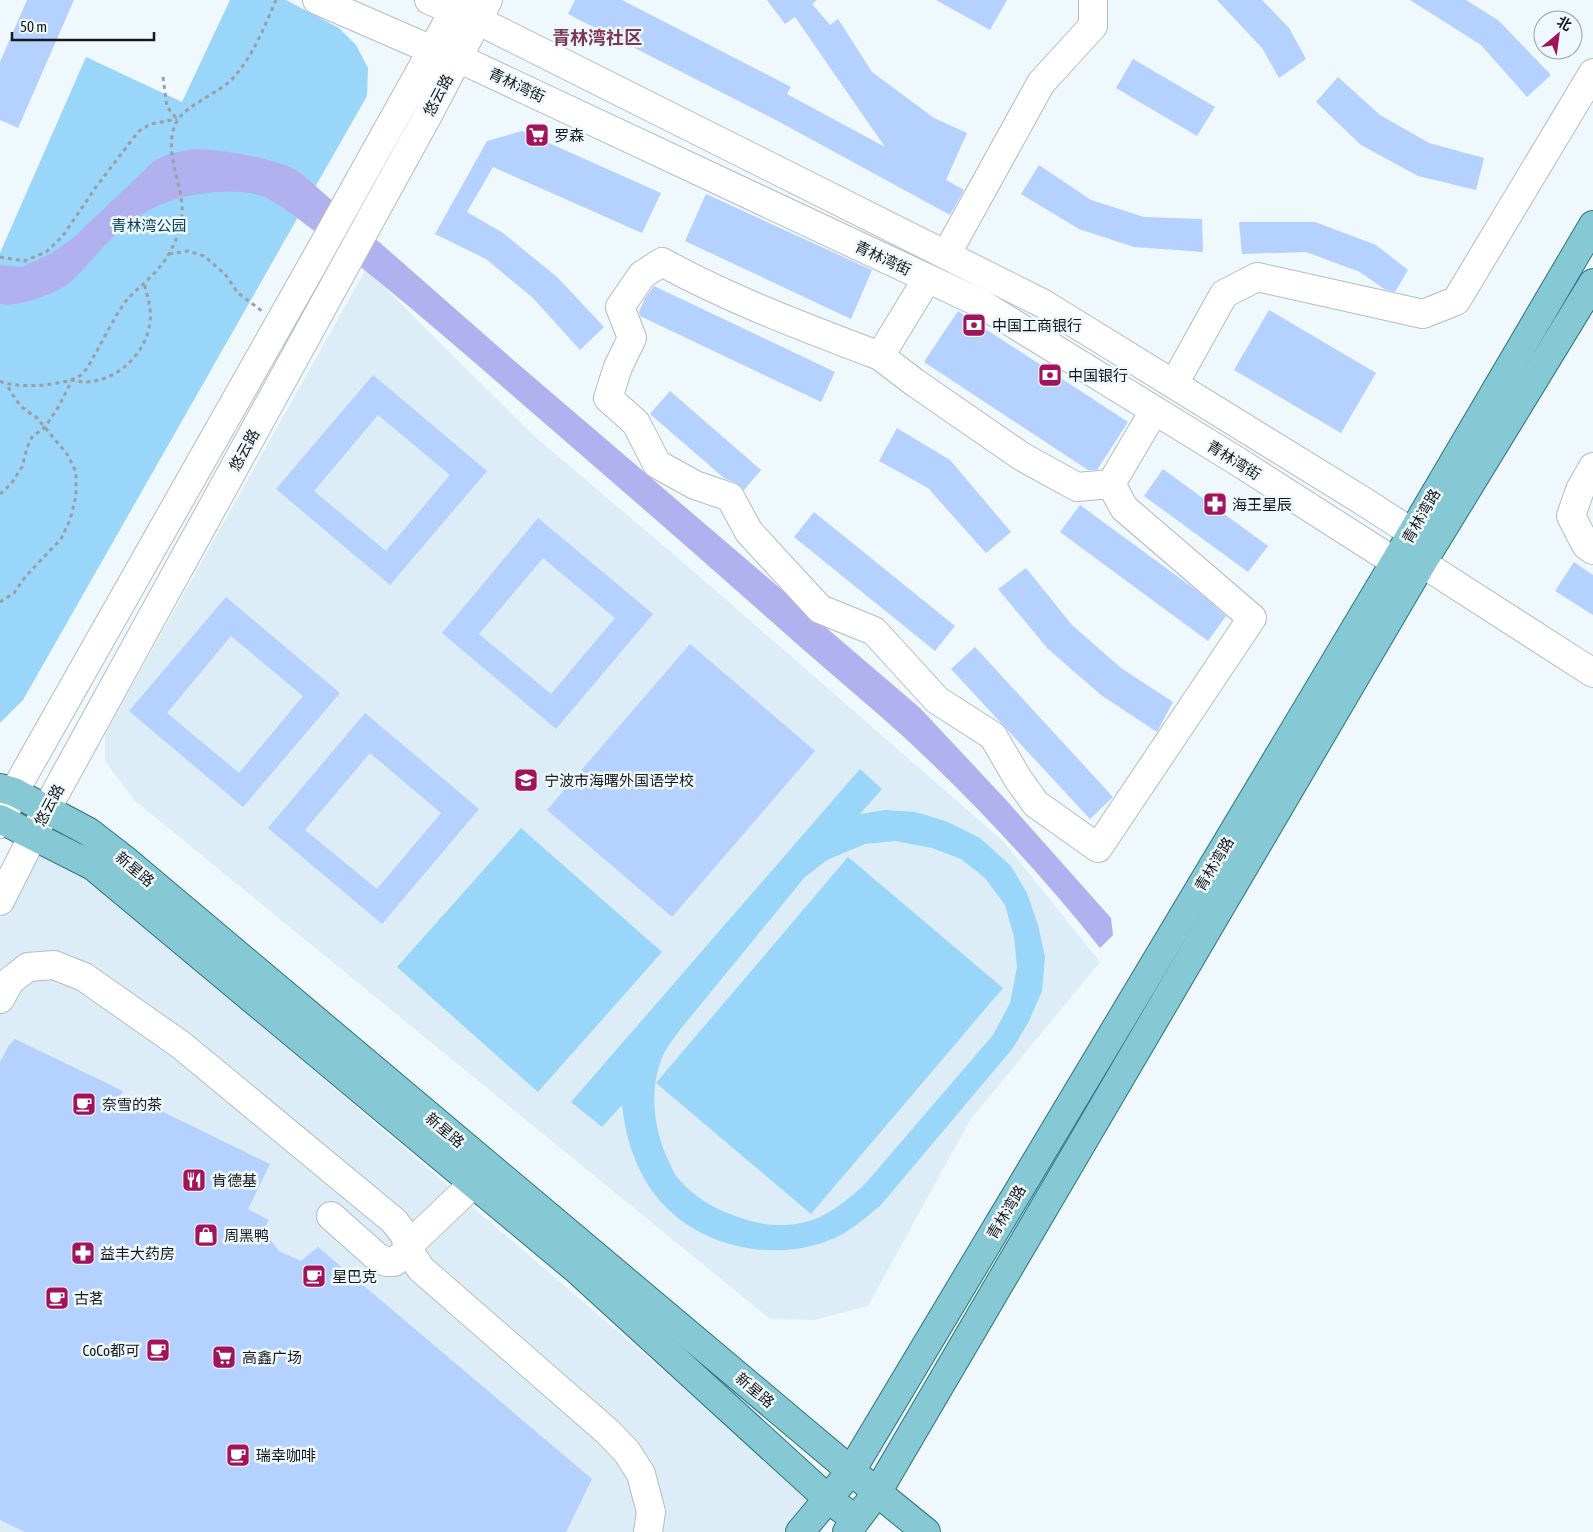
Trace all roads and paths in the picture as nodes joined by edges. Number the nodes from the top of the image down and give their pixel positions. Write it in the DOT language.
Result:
graph roads {
  1 [pos="276,0"];
  2 [pos="317,0"];
  3 [pos="429,0"];
  4 [pos="1094,0"];
  5 [pos="470,7"];
  6 [pos="445,54"];
  7 [pos="1593,73"];
  8 [pos="163,77"];
  9 [pos="177,119"];
  10 [pos="1593,225"];
  11 [pos="168,254"];
  12 [pos="946,255"];
  13 [pos="0,257"];
  14 [pos="927,279"];
  15 [pos="1593,283"];
  16 [pos="144,284"];
  17 [pos="280,322"];
  18 [pos="880,356"];
  19 [pos="72,380"];
  20 [pos="0,381"];
  21 [pos="7,384"];
  22 [pos="1174,384"];
  23 [pos="1154,411"];
  24 [pos="45,427"];
  25 [pos="1593,468"];
  26 [pos="1111,484"];
  27 [pos="0,494"];
  28 [pos="1411,532"];
  29 [pos="1593,550"];
  30 [pos="1395,562"];
  31 [pos="1422,563"];
  32 [pos="0,602"];
  33 [pos="1593,673"];
  34 [pos="7,790"];
  35 [pos="46,810"];
  36 [pos="1,820"];
  37 [pos="34,835"];
  38 [pos="0,901"];
  39 [pos="0,999"];
  40 [pos="474,1183"];
  41 [pos="331,1216"];
  42 [pos="409,1248"];
  43 [pos="851,1471"];
  44 [pos="878,1491"];
  45 [pos="828,1499"];
  46 [pos="859,1528"];
  47 [pos="648,1532"];
  48 [pos="800,1532"];
  49 [pos="926,1532"];
  1 -- 9 [label="path"];
  2 -- 6 [label="street, 青林湾街"];
  3 -- 5 [label="street, 青林湾街"];
  4 -- 12 [label="street"];
  5 -- 6 [label="street, 悠云路"];
  5 -- 12 [label="street, 青林湾街"];
  6 -- 14 [label="street, 青林湾街"];
  6 -- 17 [label="street, 悠云路"];
  6 -- 35 [label="street, 悠云路"];
  7 -- 22 [label="street"];
  8 -- 9 [label="path"];
  9 -- 11 [label="path"];
  9 -- 13 [label="path"];
  10 -- 28 [label="main road, 青林湾路"];
  11 -- 16 [label="path"];
  11 -- 17 [label="path"];
  12 -- 22 [label="street, 青林湾街"];
  14 -- 18 [label="street"];
  14 -- 23 [label="street, 青林湾街"];
  15 -- 31 [label="main road, 青林湾路"];
  16 -- 19 [label="path"];
  16 -- 19 [label="path"];
  17 -- 34 [label="street, 悠云路"];
  18 -- 26 [label="street"];
  18 -- 26 [label="street"];
  19 -- 21 [label="path"];
  19 -- 24 [label="path"];
  20 -- 21 [label="path"];
  21 -- 24 [label="path"];
  22 -- 28 [label="street, 青林湾街"];
  23 -- 26 [label="street"];
  23 -- 30 [label="street, 青林湾街"];
  24 -- 27 [label="path"];
  24 -- 32 [label="path"];
  25 -- 29 [label="street"];
  28 -- 30 [label="main road, 青林湾路"];
  28 -- 31 [label="street"];
  30 -- 31 [label="street"];
  30 -- 43 [label="main road, 青林湾路"];
  31 -- 33 [label="street"];
  31 -- 44 [label="main road, 青林湾路"];
  34 -- 35 [label="main road, 新星路"];
  34 -- 36 [label="street, 悠云路"];
  35 -- 37 [label="street, 悠云路"];
  35 -- 43 [label="main road, 新星路"];
  36 -- 37 [label="main road, 新星路"];
  37 -- 38 [label="street, 悠云路"];
  37 -- 40 [label="main road, 新星路"];
  39 -- 42 [label="street"];
  40 -- 42 [label="street"];
  40 -- 45 [label="main road, 新星路"];
  41 -- 42 [label="street"];
  42 -- 47 [label="street"];
  43 -- 44 [label="main road, 新星路"];
  43 -- 45 [label="main road, 青林湾路"];
  44 -- 46 [label="main road, 青林湾路"];
  44 -- 49 [label="main road, 新星路"];
  45 -- 46 [label="main road, 新星路"];
  45 -- 48 [label="main road, 青林湾路"];
}
